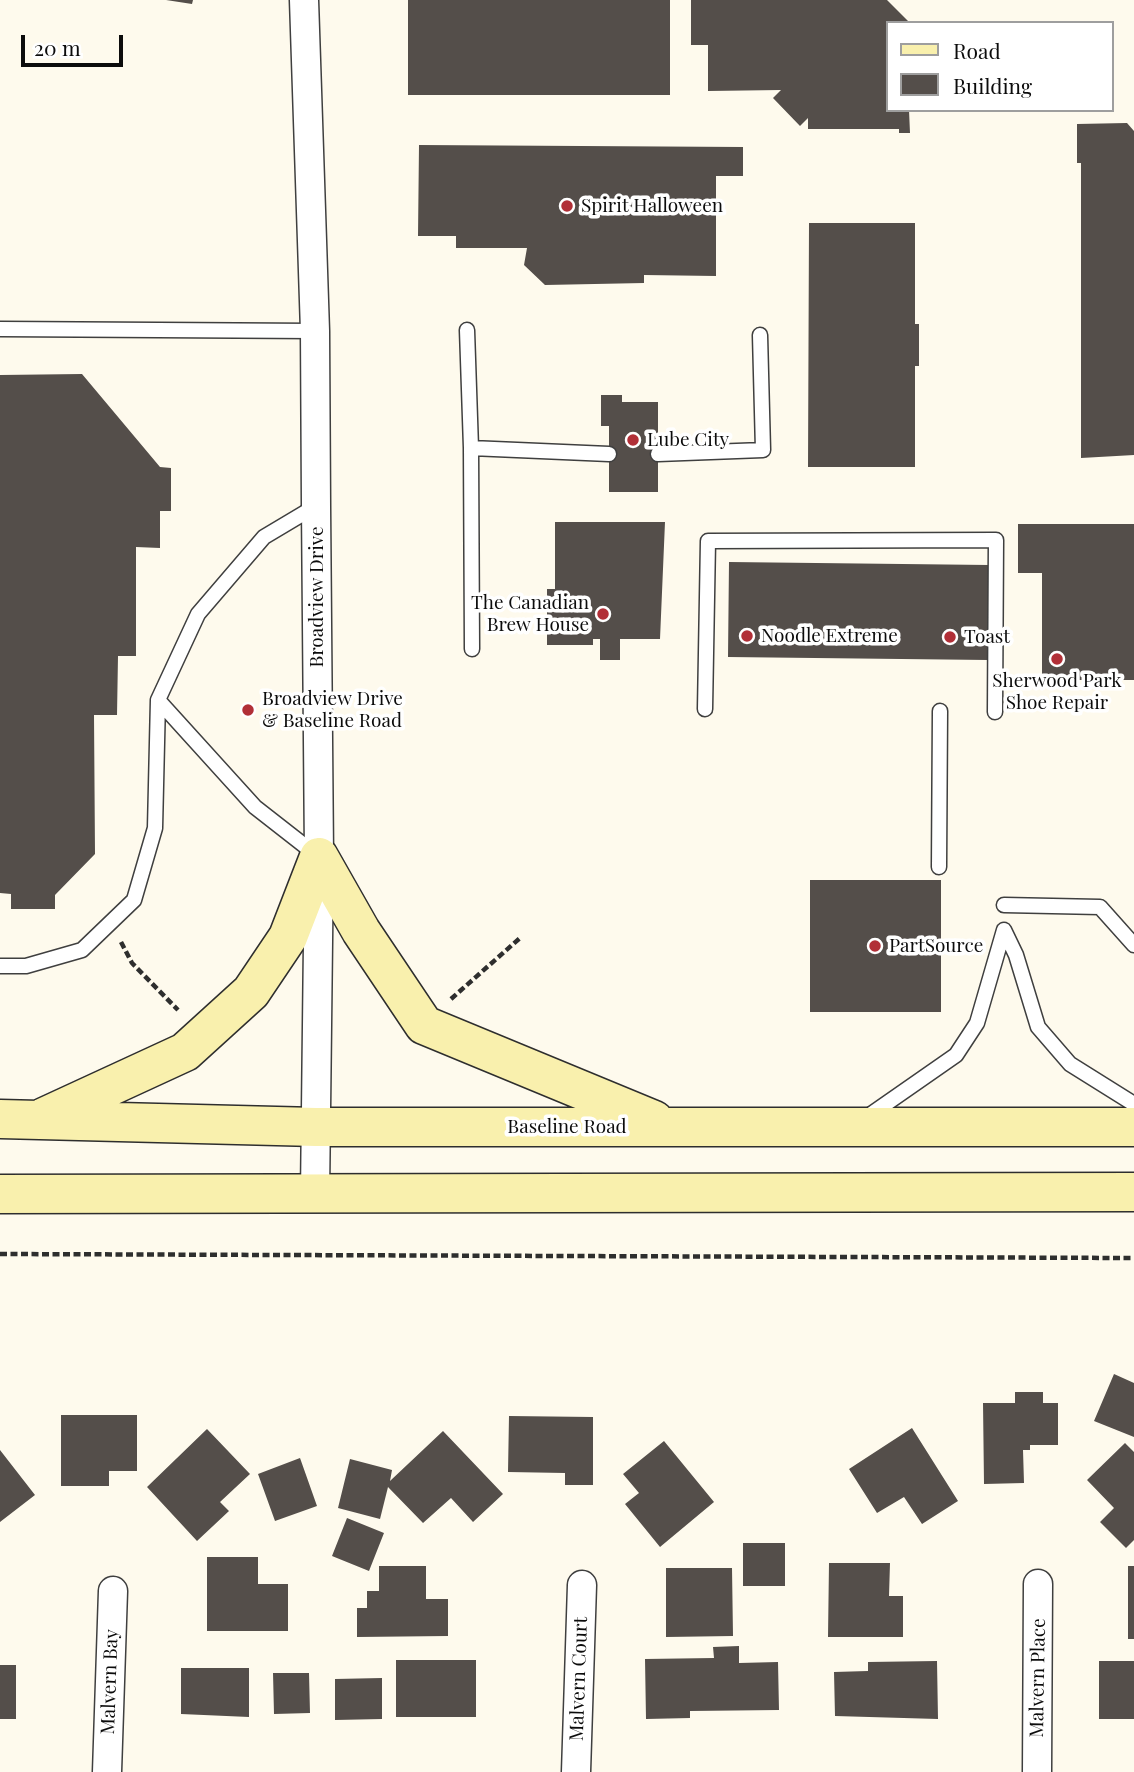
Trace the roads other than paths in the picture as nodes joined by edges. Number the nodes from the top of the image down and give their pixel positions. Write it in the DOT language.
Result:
graph roads {
  1 [pos="304,0"];
  2 [pos="0,329"];
  3 [pos="467,330"];
  4 [pos="315,331"];
  5 [pos="760,335"];
  6 [pos="471,448"];
  7 [pos="609,454"];
  8 [pos="658,454"];
  9 [pos="316,506"];
  10 [pos="472,649"];
  11 [pos="158,700"];
  12 [pos="705,709"];
  13 [pos="940,711"];
  14 [pos="995,712"];
  15 [pos="319,857"];
  16 [pos="939,867"];
  17 [pos="1004,905"];
  18 [pos="1134,945"];
  19 [pos="0,967"];
  20 [pos="1134,1104"];
  21 [pos="18,1120"];
  22 [pos="1134,1126"];
  23 [pos="316,1127"];
  24 [pos="672,1128"];
  25 [pos="852,1128"];
  26 [pos="1134,1192"];
  27 [pos="0,1194"];
  28 [pos="315,1194"];
  29 [pos="1038,1584"];
  30 [pos="582,1585"];
  31 [pos="113,1591"];
  32 [pos="107,1772"];
  33 [pos="576,1772"];
  34 [pos="1037,1772"];
  1 -- 4 [label="street, Broadview Drive"];
  2 -- 4 [label="lane"];
  3 -- 6 [label="lane"];
  4 -- 9 [label="street, Broadview Drive"];
  5 -- 8 [label="lane"];
  6 -- 7 [label="lane"];
  6 -- 10 [label="lane"];
  9 -- 11 [label="lane"];
  9 -- 15 [label="street, Broadview Drive"];
  11 -- 15 [label="lane"];
  11 -- 19 [label="lane"];
  12 -- 14 [label="lane"];
  13 -- 16 [label="lane"];
  15 -- 21 [label="main road"];
  15 -- 23 [label="street, Broadview Drive"];
  15 -- 24 [label="main road"];
  17 -- 18 [label="lane"];
  20 -- 25 [label="lane"];
  21 -- 23 [label="main road, Baseline Road"];
  22 -- 25 [label="main road, Baseline Road"];
  23 -- 24 [label="main road, Baseline Road"];
  23 -- 28 [label="street, Broadview Drive"];
  24 -- 25 [label="main road, Baseline Road"];
  26 -- 28 [label="main road"];
  27 -- 28 [label="main road"];
  29 -- 34 [label="street, Malvern Place"];
  30 -- 33 [label="street, Malvern Court"];
  31 -- 32 [label="street, Malvern Bay"];
}
